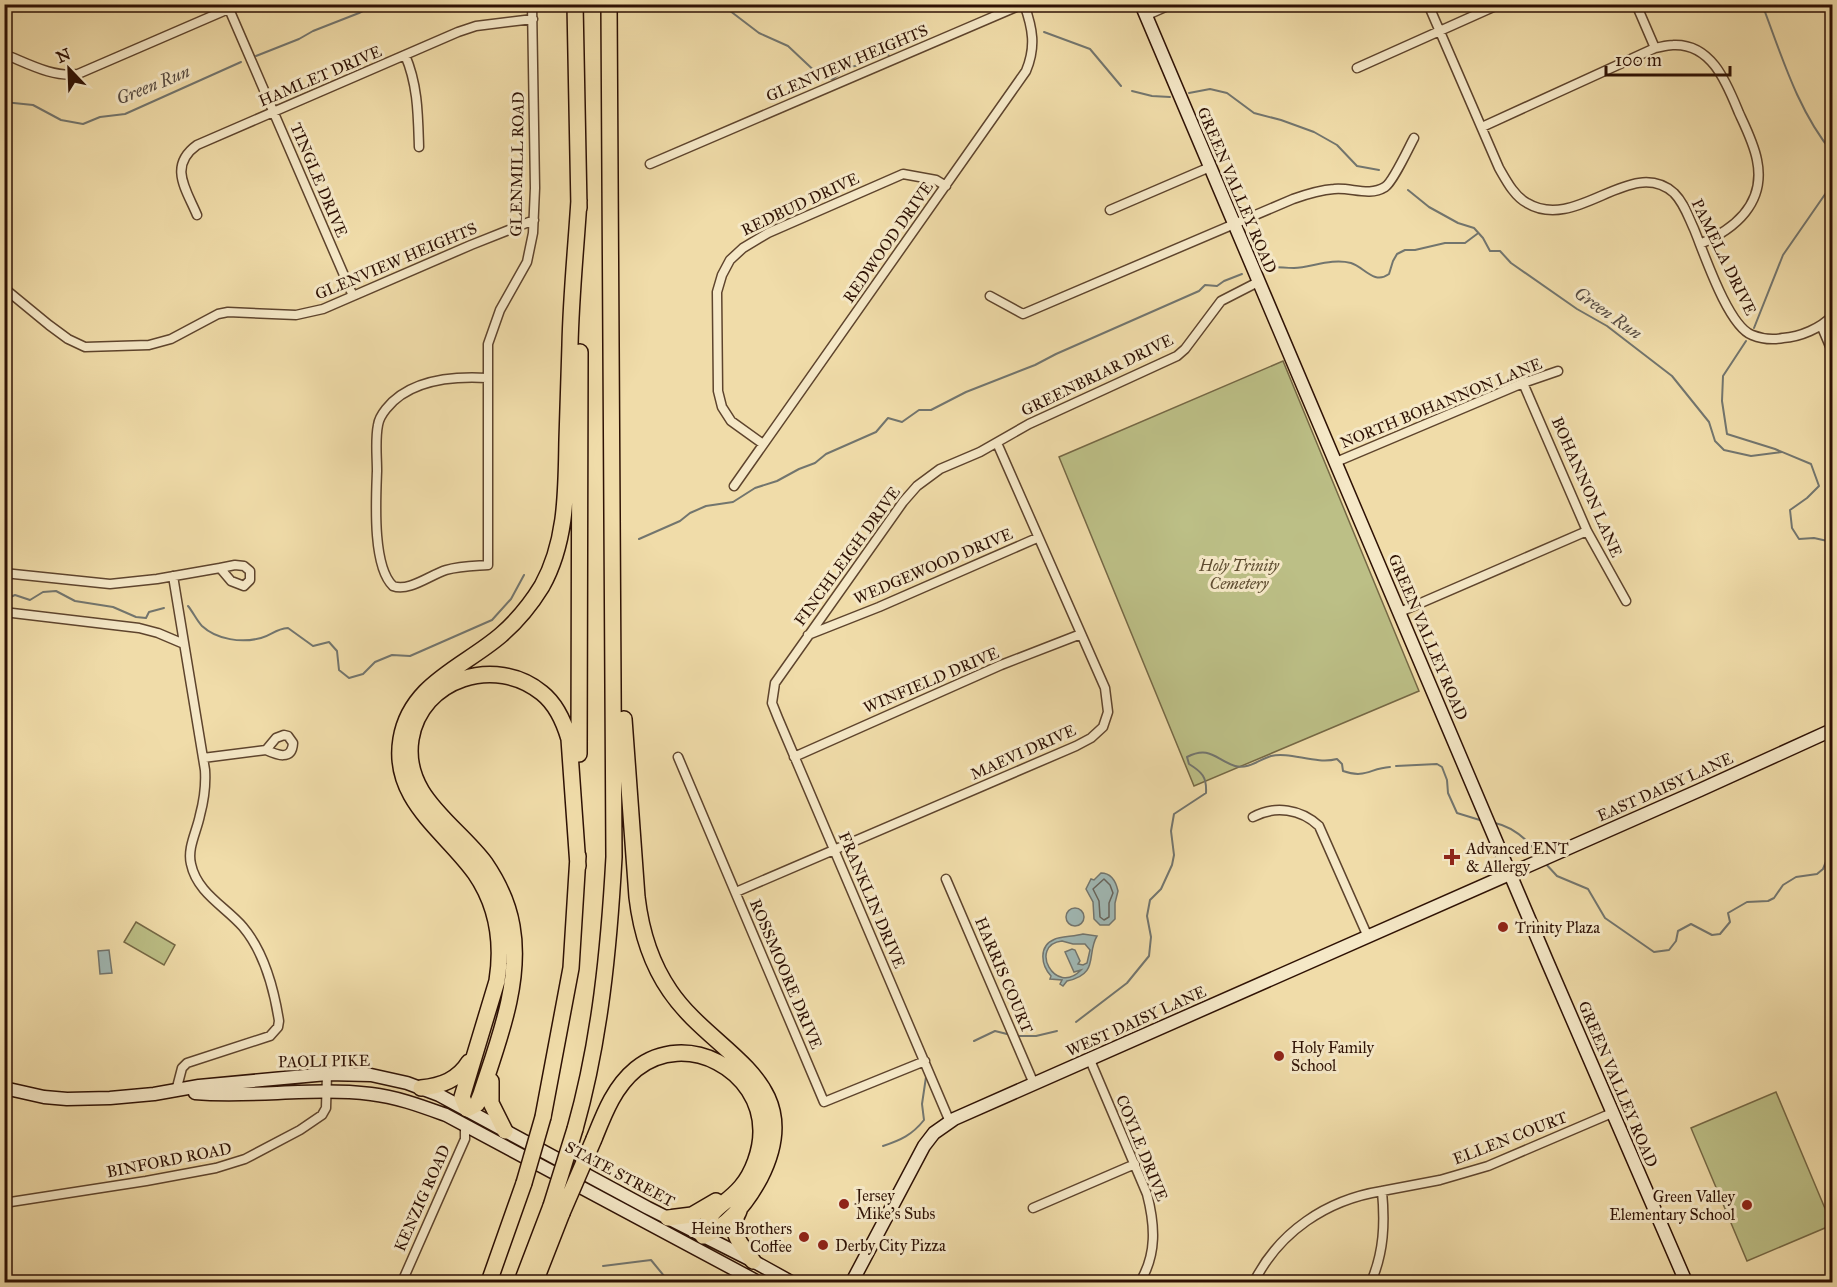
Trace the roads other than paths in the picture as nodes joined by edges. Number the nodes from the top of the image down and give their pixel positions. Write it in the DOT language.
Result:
graph roads {
  1 [pos="240,4"];
  2 [pos="532,4"];
  3 [pos="575,4"];
  4 [pos="609,4"];
  5 [pos="1023,4"];
  6 [pos="1172,4"];
  7 [pos="1428,4"];
  8 [pos="1500,4"];
  9 [pos="1636,4"];
  10 [pos="229,9"];
  11 [pos="1143,10"];
  12 [pos="532,19"];
  13 [pos="1438,32"];
  14 [pos="1655,48"];
  15 [pos="4,54"];
  16 [pos="405,55"];
  17 [pos="1357,68"];
  18 [pos="274,112"];
  19 [pos="1482,127"];
  20 [pos="1414,138"];
  21 [pos="420,147"];
  22 [pos="650,164"];
  23 [pos="1210,167"];
  24 [pos="946,186"];
  25 [pos="579,200"];
  26 [pos="1110,210"];
  27 [pos="197,215"];
  28 [pos="534,220"];
  29 [pos="1233,224"];
  30 [pos="1700,244"];
  31 [pos="1258,282"];
  32 [pos="4,288"];
  33 [pos="353,296"];
  34 [pos="990,296"];
  35 [pos="1833,316"];
  36 [pos="1821,325"];
  37 [pos="1833,351"];
  38 [pos="1558,371"];
  39 [pos="487,378"];
  40 [pos="1523,383"];
  41 [pos="997,443"];
  42 [pos="763,444"];
  43 [pos="1336,462"];
  44 [pos="734,486"];
  45 [pos="1587,531"];
  46 [pos="1037,538"];
  47 [pos="613,563"];
  48 [pos="220,568"];
  49 [pos="4,573"];
  50 [pos="173,576"];
  51 [pos="1626,601"];
  52 [pos="4,612"];
  53 [pos="1400,612"];
  54 [pos="1081,634"];
  55 [pos="808,636"];
  56 [pos="184,644"];
  57 [pos="772,689"];
  58 [pos="1833,730"];
  59 [pos="266,750"];
  60 [pos="794,756"];
  61 [pos="678,757"];
  62 [pos="203,758"];
  63 [pos="1253,817"];
  64 [pos="834,851"];
  65 [pos="578,866"];
  66 [pos="1510,873"];
  67 [pos="946,879"];
  68 [pos="736,892"];
  69 [pos="1368,937"];
  70 [pos="477,1043"];
  71 [pos="925,1060"];
  72 [pos="1090,1060"];
  73 [pos="490,1066"];
  74 [pos="327,1074"];
  75 [pos="1034,1084"];
  76 [pos="4,1088"];
  77 [pos="421,1088"];
  78 [pos="176,1091"];
  79 [pos="327,1091"];
  80 [pos="466,1109"];
  81 [pos="1612,1113"];
  82 [pos="951,1122"];
  83 [pos="465,1125"];
  84 [pos="505,1131"];
  85 [pos="1134,1164"];
  86 [pos="748,1174"];
  87 [pos="1382,1191"];
  88 [pos="749,1195"];
  89 [pos="4,1203"];
  90 [pos="1033,1208"];
  91 [pos="557,1210"];
  92 [pos="668,1218"];
  93 [pos="700,1243"];
  94 [pos="753,1261"];
  95 [pos="402,1282"];
  96 [pos="489,1282"];
  97 [pos="522,1282"];
  98 [pos="534,1282"];
  99 [pos="758,1282"];
  100 [pos="791,1282"];
  101 [pos="852,1282"];
  102 [pos="1140,1282"];
  103 [pos="1254,1282"];
  104 [pos="1371,1282"];
  105 [pos="1686,1282"];
  1 -- 10 [label="street"];
  2 -- 12 [label="street, GLENMILL ROAD"];
  3 -- 25 [label="highway"];
  4 -- 47 [label="highway"];
  5 -- 22 [label="street, GLENVIEW HEIGHTS"];
  5 -- 24 [label="street, REDWOOD DRIVE"];
  6 -- 11 [label="street"];
  7 -- 13 [label="street, PAMELA DRIVE"];
  8 -- 13 [label="street"];
  9 -- 14 [label="street"];
  10 -- 15 [label="street"];
  10 -- 18 [label="street, TINGLE DRIVE"];
  11 -- 23 [label="street, GREEN VALLEY ROAD"];
  12 -- 16 [label="street, HAMLET DRIVE"];
  12 -- 28 [label="street, GLENMILL ROAD"];
  13 -- 17 [label="street"];
  13 -- 19 [label="street, PAMELA DRIVE"];
  14 -- 19 [label="street"];
  14 -- 30 [label="street"];
  16 -- 18 [label="street, HAMLET DRIVE"];
  16 -- 21 [label="street"];
  18 -- 27 [label="street, HAMLET DRIVE"];
  18 -- 33 [label="street, TINGLE DRIVE"];
  19 -- 30 [label="street, PAMELA DRIVE"];
  20 -- 29 [label="street"];
  23 -- 26 [label="street"];
  23 -- 29 [label="street, GREEN VALLEY ROAD"];
  24 -- 42 [label="street, REDWOOD DRIVE"];
  24 -- 42 [label="street, REDBUD DRIVE"];
  25 -- 65 [label="highway"];
  25 -- 70 [label="highway"];
  28 -- 33 [label="street, GLENVIEW HEIGHTS"];
  28 -- 39 [label="street, GLENMILL ROAD"];
  29 -- 31 [label="street, GREEN VALLEY ROAD"];
  29 -- 34 [label="street"];
  30 -- 36 [label="street, PAMELA DRIVE"];
  31 -- 41 [label="street, GREENBRIAR DRIVE"];
  31 -- 43 [label="street, GREEN VALLEY ROAD"];
  32 -- 33 [label="street, GLENVIEW HEIGHTS"];
  35 -- 36 [label="street, PAMELA DRIVE"];
  36 -- 37 [label="street"];
  38 -- 40 [label="street, NORTH BOHANNON LANE"];
  39 -- 39 [label="street, GLENMILL ROAD"];
  40 -- 43 [label="street, NORTH BOHANNON LANE"];
  40 -- 45 [label="street, BOHANNON LANE"];
  41 -- 46 [label="street, MAEVI DRIVE"];
  41 -- 55 [label="street, FINCHLEIGH DRIVE"];
  42 -- 44 [label="street, REDWOOD DRIVE"];
  43 -- 53 [label="street, GREEN VALLEY ROAD"];
  45 -- 51 [label="street, BOHANNON LANE"];
  45 -- 53 [label="street"];
  46 -- 54 [label="street, MAEVI DRIVE"];
  46 -- 55 [label="street, WEDGEWOOD DRIVE"];
  47 -- 88 [label="highway"];
  47 -- 91 [label="highway, bridge"];
  48 -- 50 [label="street"];
  49 -- 50 [label="street"];
  50 -- 56 [label="street"];
  52 -- 56 [label="street"];
  53 -- 66 [label="street, GREEN VALLEY ROAD"];
  54 -- 60 [label="street, WINFIELD DRIVE"];
  54 -- 64 [label="street, MAEVI DRIVE"];
  55 -- 57 [label="street, FINCHLEIGH DRIVE"];
  56 -- 62 [label="street"];
  57 -- 60 [label="street, FRANKLIN DRIVE"];
  58 -- 66 [label="street, EAST DAISY LANE"];
  59 -- 62 [label="street"];
  60 -- 64 [label="street, FRANKLIN DRIVE"];
  61 -- 68 [label="street, ROSSMOORE DRIVE"];
  62 -- 78 [label="street"];
  63 -- 69 [label="street"];
  64 -- 68 [label="street, MAEVI DRIVE"];
  64 -- 71 [label="street, FRANKLIN DRIVE"];
  65 -- 73 [label="highway"];
  65 -- 96 [label="highway, bridge"];
  66 -- 69 [label="street, WEST DAISY LANE"];
  66 -- 81 [label="street, GREEN VALLEY ROAD"];
  67 -- 75 [label="street, HARRIS COURT"];
  68 -- 71 [label="street, ROSSMOORE DRIVE"];
  69 -- 72 [label="street, WEST DAISY LANE"];
  70 -- 77 [label="highway"];
  70 -- 80 [label="highway"];
  71 -- 82 [label="street, FRANKLIN DRIVE"];
  72 -- 75 [label="street, WEST DAISY LANE"];
  72 -- 85 [label="street, COYLE DRIVE"];
  73 -- 80 [label="highway"];
  73 -- 84 [label="highway"];
  74 -- 77 [label="street, PAOLI PIKE"];
  74 -- 78 [label="street, PAOLI PIKE"];
  74 -- 79 [label="street, BINFORD ROAD"];
  75 -- 82 [label="street, WEST DAISY LANE"];
  76 -- 78 [label="street, PAOLI PIKE"];
  77 -- 80 [label="street, PAOLI PIKE"];
  78 -- 79 [label="street, PAOLI PIKE"];
  79 -- 83 [label="street, PAOLI PIKE"];
  79 -- 89 [label="street, BINFORD ROAD"];
  80 -- 83 [label="street"];
  80 -- 84 [label="street, STATE STREET"];
  81 -- 87 [label="street, ELLEN COURT"];
  81 -- 105 [label="street, GREEN VALLEY ROAD"];
  82 -- 101 [label="street, WEST DAISY LANE"];
  83 -- 93 [label="street, STATE STREET"];
  83 -- 95 [label="street, KENZIG ROAD"];
  84 -- 92 [label="street, STATE STREET"];
  85 -- 90 [label="street"];
  85 -- 102 [label="street, COYLE DRIVE"];
  86 -- 91 [label="highway, bridge"];
  86 -- 92 [label="highway"];
  86 -- 93 [label="highway"];
  87 -- 103 [label="street, ELLEN COURT"];
  87 -- 104 [label="street"];
  88 -- 93 [label="highway"];
  88 -- 94 [label="highway"];
  91 -- 97 [label="highway"];
  91 -- 98 [label="highway"];
  92 -- 93 [label="street, STATE STREET"];
  93 -- 94 [label="street, STATE STREET"];
  93 -- 99 [label="street, STATE STREET"];
  94 -- 100 [label="street, STATE STREET"];
}
